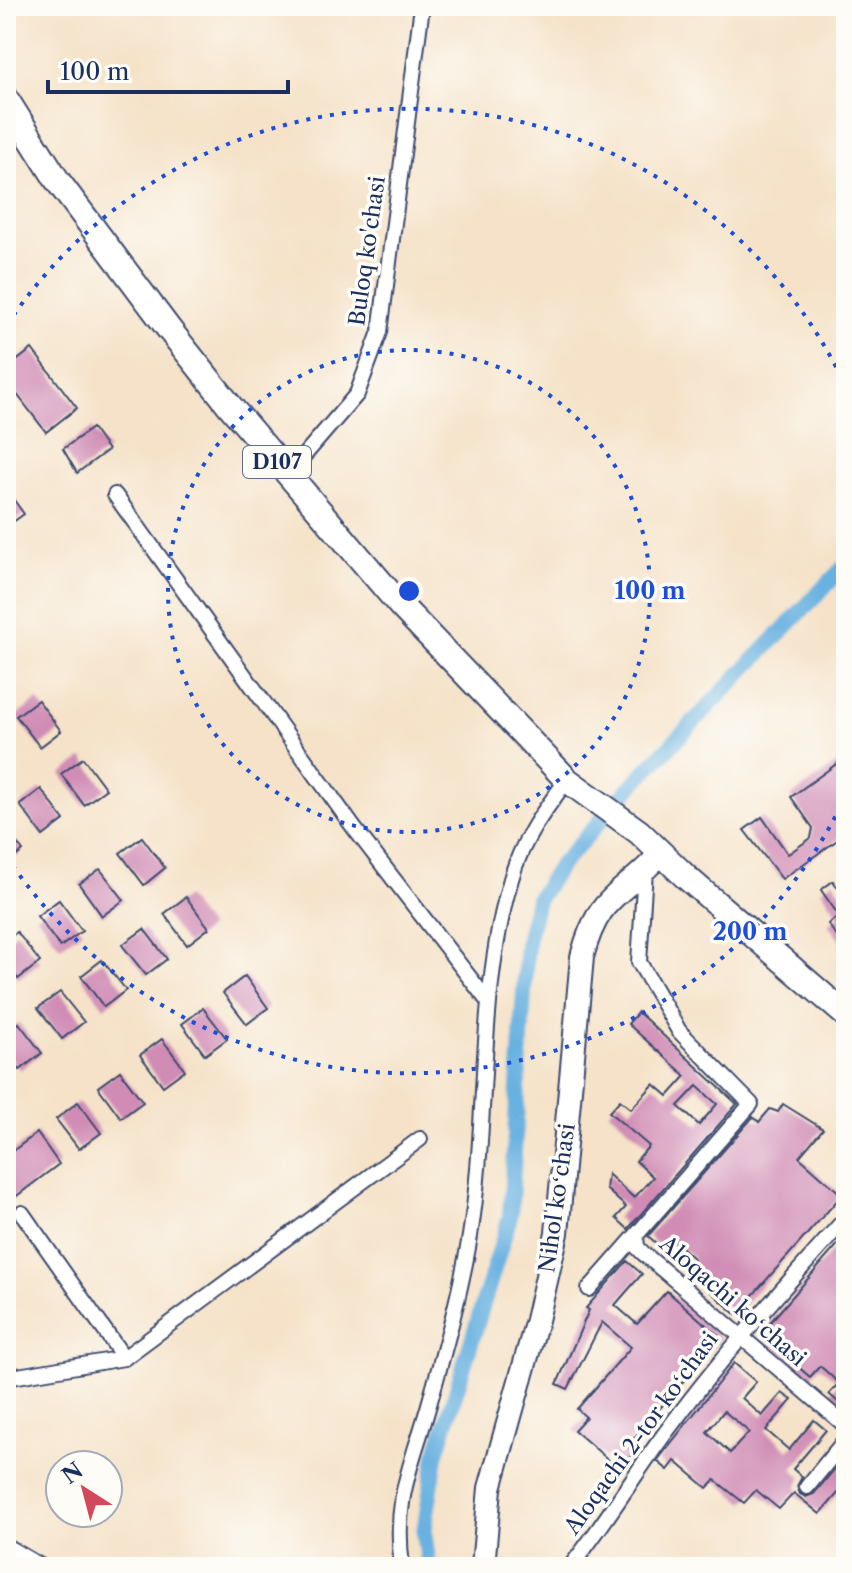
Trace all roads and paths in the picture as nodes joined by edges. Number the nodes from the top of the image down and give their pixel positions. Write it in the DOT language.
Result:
graph roads {
  1 [pos="422,6"];
  2 [pos="6,99"];
  3 [pos="288,474"];
  4 [pos="115,495"];
  5 [pos="576,787"];
  6 [pos="653,862"];
  7 [pos="487,1000"];
  8 [pos="846,1015"];
  9 [pos="420,1139"];
  10 [pos="22,1213"];
  11 [pos="846,1218"];
  12 [pos="636,1236"];
  13 [pos="589,1289"];
  14 [pos="738,1337"];
  15 [pos="124,1358"];
  16 [pos="6,1378"];
  17 [pos="846,1426"];
  18 [pos="846,1439"];
  19 [pos="807,1487"];
  20 [pos="6,1546"];
  21 [pos="483,1563"];
  22 [pos="42,1567"];
  23 [pos="402,1567"];
  24 [pos="504,1567"];
  25 [pos="570,1567"];
  1 -- 3 [label="street, Buloq ko'chasi"];
  2 -- 3 [label="main road, D107"];
  3 -- 5 [label="main road, D107"];
  4 -- 7 [label="street"];
  5 -- 6 [label="main road, D107"];
  5 -- 7 [label="street"];
  6 -- 8 [label="main road, D107"];
  6 -- 12 [label="street"];
  6 -- 21 [label="main road, Nihol koʻchasi"];
  7 -- 23 [label="street"];
  9 -- 15 [label="street"];
  10 -- 15 [label="street"];
  11 -- 14 [label="street, Aloqachi 2-tor koʻchasi"];
  12 -- 13 [label="street"];
  12 -- 14 [label="street, Aloqachi koʻchasi"];
  14 -- 17 [label="street, Aloqachi koʻchasi"];
  14 -- 25 [label="street, Aloqachi 2-tor koʻchasi"];
  15 -- 16 [label="street"];
  18 -- 19 [label="street"];
  20 -- 22 [label="street"];
  21 -- 24 [label="street"];
}
